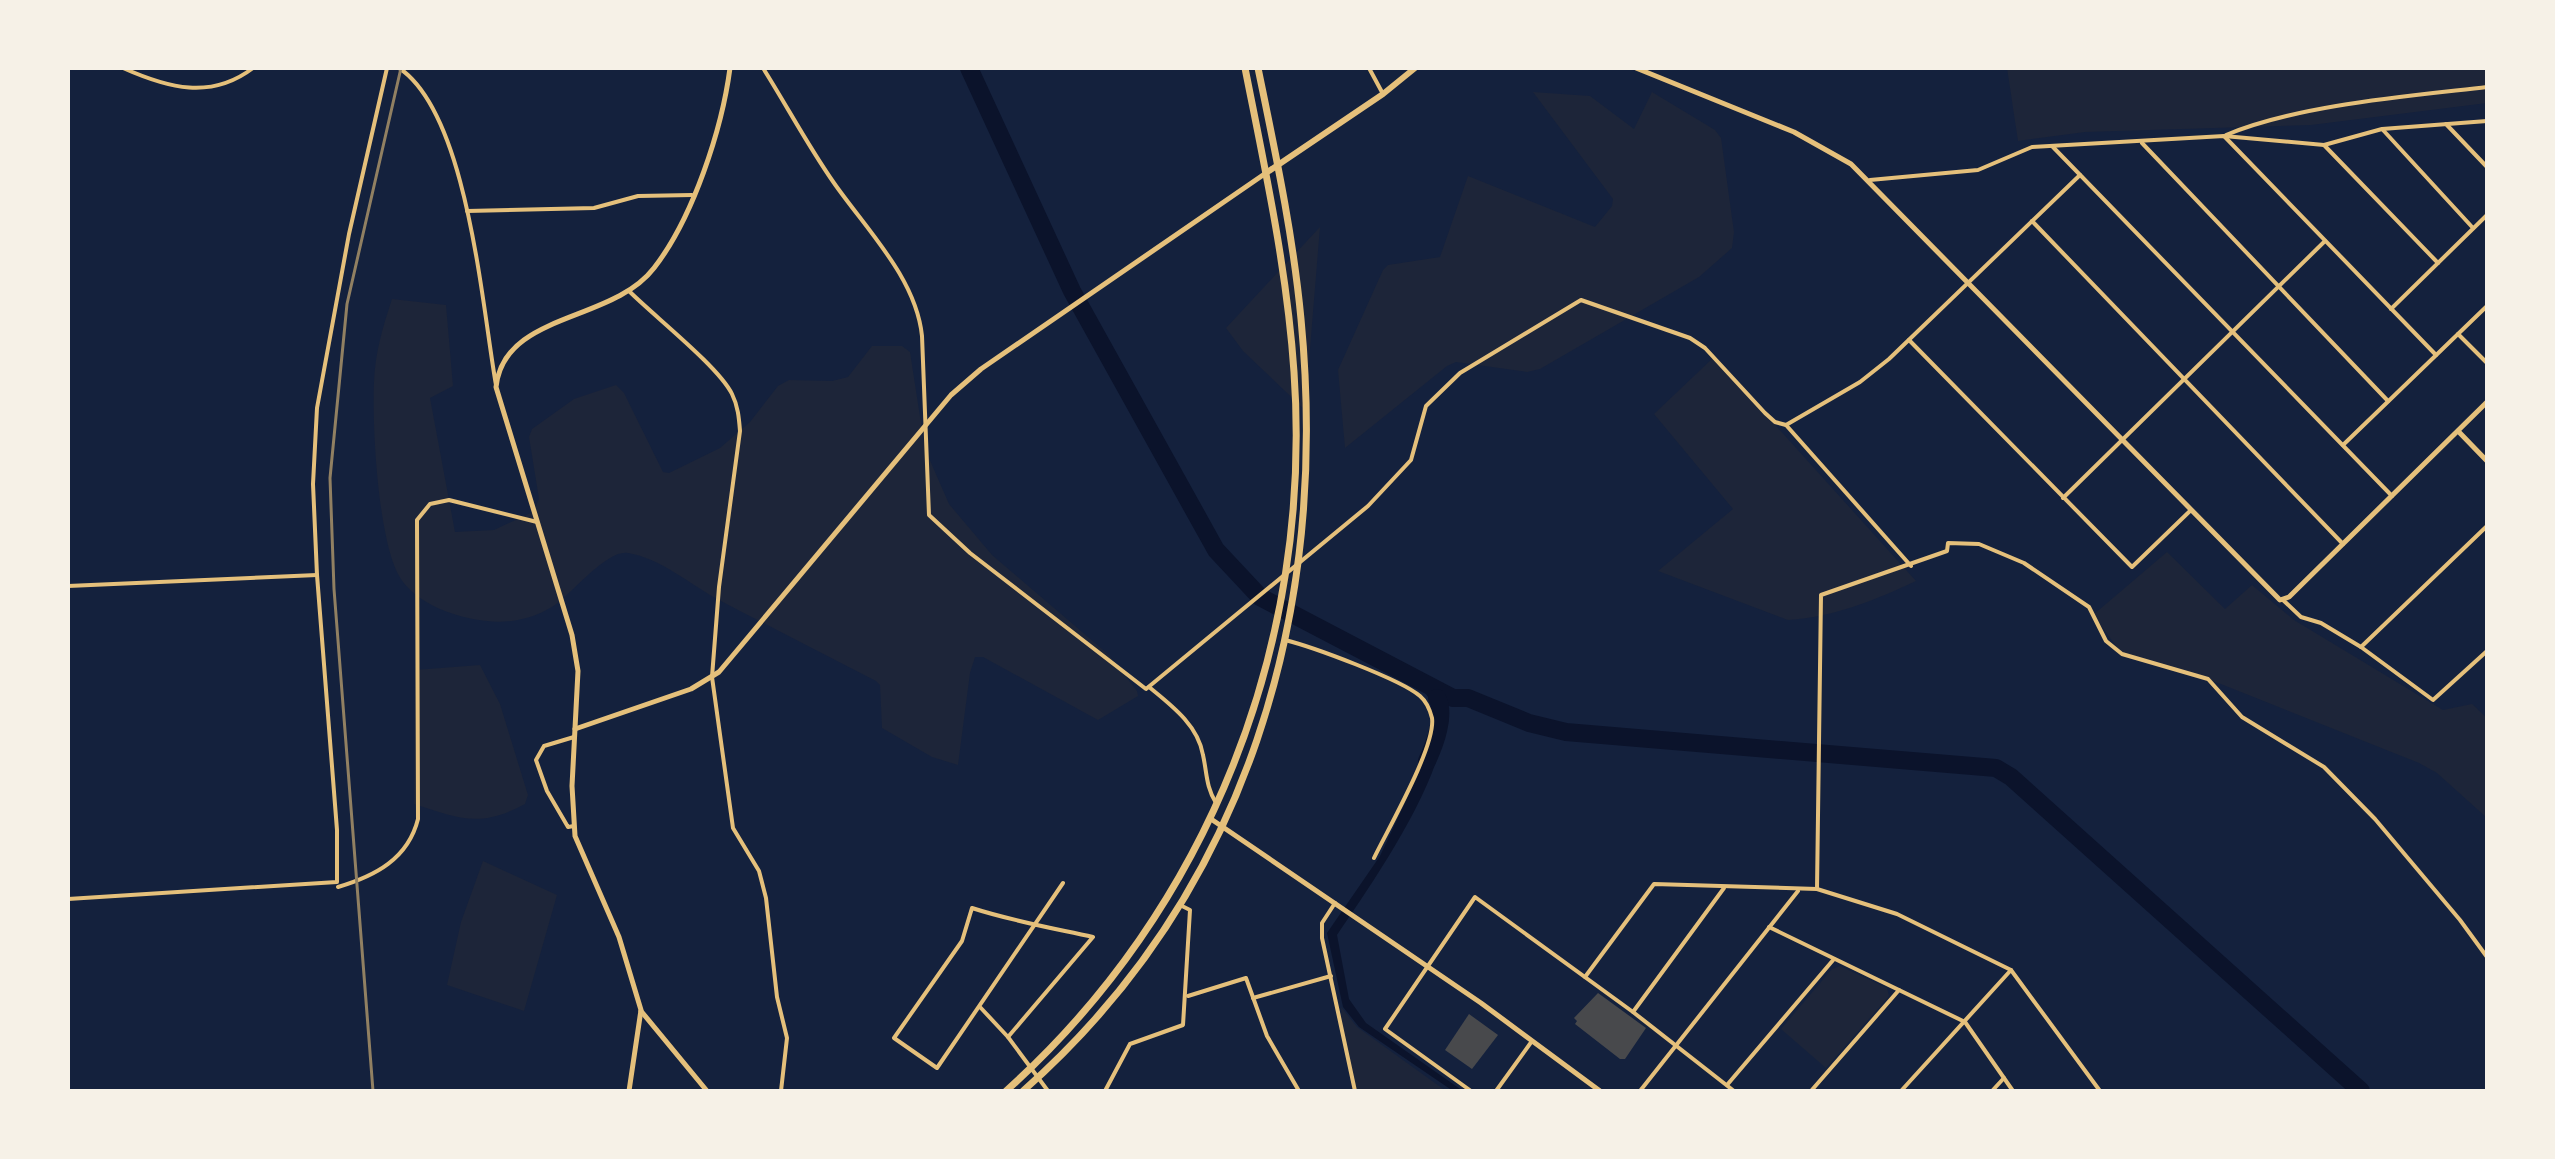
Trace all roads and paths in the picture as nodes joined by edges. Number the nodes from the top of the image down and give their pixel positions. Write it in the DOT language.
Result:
graph roads {
  1 [pos="123,68"];
  2 [pos="253,68"];
  3 [pos="387,68"];
  4 [pos="399,68"];
  5 [pos="730,68"];
  6 [pos="763,68"];
  7 [pos="1245,68"];
  8 [pos="1258,68"];
  9 [pos="1369,68"];
  10 [pos="1415,68"];
  11 [pos="1636,68"];
  12 [pos="2487,87"];
  13 [pos="1383,94"];
  14 [pos="2487,121"];
  15 [pos="2446,124"];
  16 [pos="2382,129"];
  17 [pos="2224,136"];
  18 [pos="2142,143"];
  19 [pos="2324,145"];
  20 [pos="2052,146"];
  21 [pos="1278,165"];
  22 [pos="2487,167"];
  23 [pos="1266,173"];
  24 [pos="2080,175"];
  25 [pos="1870,180"];
  26 [pos="692,195"];
  27 [pos="467,211"];
  28 [pos="2487,215"];
  29 [pos="2032,221"];
  30 [pos="2473,228"];
  31 [pos="2325,241"];
  32 [pos="2438,263"];
  33 [pos="1969,280"];
  34 [pos="2279,285"];
  35 [pos="629,291"];
  36 [pos="2487,306"];
  37 [pos="2391,309"];
  38 [pos="2232,332"];
  39 [pos="2458,334"];
  40 [pos="1909,340"];
  41 [pos="2436,355"];
  42 [pos="2487,363"];
  43 [pos="2185,378"];
  44 [pos="496,387"];
  45 [pos="2388,401"];
  46 [pos="2487,402"];
  47 [pos="926,423"];
  48 [pos="1786,425"];
  49 [pos="2458,431"];
  50 [pos="2124,438"];
  51 [pos="2343,445"];
  52 [pos="2487,461"];
  53 [pos="2392,496"];
  54 [pos="2063,498"];
  55 [pos="2191,510"];
  56 [pos="537,522"];
  57 [pos="2487,526"];
  58 [pos="2343,544"];
  59 [pos="1301,561"];
  60 [pos="1911,566"];
  61 [pos="1286,572"];
  62 [pos="317,575"];
  63 [pos="68,586"];
  64 [pos="2283,600"];
  65 [pos="1286,636"];
  66 [pos="2361,647"];
  67 [pos="2487,651"];
  68 [pos="712,677"];
  69 [pos="1149,687"];
  70 [pos="575,729"];
  71 [pos="574,737"];
  72 [pos="1217,805"];
  73 [pos="1211,819"];
  74 [pos="574,826"];
  75 [pos="1223,826"];
  76 [pos="1374,858"];
  77 [pos="1063,883"];
  78 [pos="338,887"];
  79 [pos="1724,888"];
  80 [pos="1817,889"];
  81 [pos="1798,891"];
  82 [pos="68,899"];
  83 [pos="1337,904"];
  84 [pos="1180,905"];
  85 [pos="1037,925"];
  86 [pos="1769,927"];
  87 [pos="2487,957"];
  88 [pos="1834,959"];
  89 [pos="1427,966"];
  90 [pos="2011,970"];
  91 [pos="1331,976"];
  92 [pos="1585,977"];
  93 [pos="1899,990"];
  94 [pos="1188,996"];
  95 [pos="1253,998"];
  96 [pos="980,1007"];
  97 [pos="641,1010"];
  98 [pos="1633,1012"];
  99 [pos="1965,1022"];
  100 [pos="1008,1037"];
  101 [pos="1532,1040"];
  102 [pos="1676,1045"];
  103 [pos="1033,1067"];
  104 [pos="1039,1077"];
  105 [pos="2004,1078"];
  106 [pos="1727,1085"];
  107 [pos="629,1091"];
  108 [pos="707,1091"];
  109 [pos="781,1091"];
  110 [pos="1006,1091"];
  111 [pos="1023,1091"];
  112 [pos="1048,1091"];
  113 [pos="1105,1091"];
  114 [pos="1299,1091"];
  115 [pos="1355,1091"];
  116 [pos="1471,1091"];
  117 [pos="1496,1091"];
  118 [pos="1600,1091"];
  119 [pos="1640,1091"];
  120 [pos="1734,1091"];
  121 [pos="1811,1091"];
  122 [pos="1901,1091"];
  123 [pos="1992,1091"];
  124 [pos="2013,1091"];
  125 [pos="2100,1091"];
  1 -- 2 [label="street"];
  3 -- 62 [label="street"];
  4 -- 27 [label="street"];
  5 -- 26 [label="street"];
  6 -- 47 [label="street"];
  7 -- 23 [label="highway"];
  8 -- 21 [label="highway"];
  9 -- 13 [label="street"];
  10 -- 13 [label="main road"];
  11 -- 25 [label="street"];
  12 -- 17 [label="street"];
  13 -- 21 [label="main road"];
  14 -- 15 [label="street"];
  15 -- 16 [label="street"];
  15 -- 22 [label="street"];
  16 -- 19 [label="street"];
  16 -- 30 [label="street"];
  17 -- 18 [label="street"];
  17 -- 19 [label="street"];
  17 -- 31 [label="street"];
  18 -- 20 [label="street"];
  18 -- 34 [label="street"];
  19 -- 32 [label="street"];
  20 -- 24 [label="street"];
  20 -- 25 [label="street"];
  21 -- 23 [label="main road"];
  21 -- 59 [label="highway"];
  23 -- 47 [label="street"];
  23 -- 61 [label="highway"];
  24 -- 29 [label="street"];
  24 -- 38 [label="street"];
  25 -- 33 [label="street"];
  26 -- 27 [label="street"];
  26 -- 35 [label="street"];
  27 -- 44 [label="street"];
  28 -- 30 [label="street"];
  29 -- 33 [label="street"];
  29 -- 43 [label="street"];
  30 -- 32 [label="street"];
  31 -- 34 [label="street"];
  31 -- 37 [label="street"];
  32 -- 37 [label="street"];
  33 -- 40 [label="street"];
  33 -- 50 [label="street"];
  34 -- 38 [label="street"];
  34 -- 45 [label="street"];
  35 -- 44 [label="street"];
  35 -- 68 [label="street"];
  36 -- 39 [label="street"];
  37 -- 41 [label="street"];
  38 -- 43 [label="street"];
  38 -- 51 [label="street"];
  39 -- 41 [label="street"];
  39 -- 42 [label="street"];
  40 -- 48 [label="street"];
  40 -- 54 [label="street"];
  41 -- 45 [label="street"];
  43 -- 50 [label="street"];
  43 -- 58 [label="street"];
  44 -- 56 [label="street"];
  45 -- 51 [label="street"];
  46 -- 49 [label="street"];
  47 -- 68 [label="street"];
  47 -- 69 [label="street"];
  48 -- 59 [label="street"];
  48 -- 60 [label="street"];
  49 -- 52 [label="street"];
  49 -- 53 [label="street"];
  50 -- 54 [label="street"];
  50 -- 55 [label="street"];
  51 -- 53 [label="street"];
  53 -- 58 [label="street"];
  54 -- 55 [label="street"];
  55 -- 64 [label="street"];
  56 -- 70 [label="street"];
  56 -- 78 [label="street"];
  57 -- 66 [label="street"];
  58 -- 64 [label="street"];
  59 -- 61 [label="street"];
  59 -- 65 [label="highway"];
  60 -- 80 [label="street"];
  60 -- 87 [label="street"];
  61 -- 69 [label="street"];
  61 -- 72 [label="highway"];
  62 -- 63 [label="street"];
  62 -- 82 [label="street"];
  64 -- 66 [label="street"];
  65 -- 75 [label="highway"];
  65 -- 76 [label="street"];
  66 -- 67 [label="street"];
  68 -- 70 [label="street"];
  68 -- 109 [label="street"];
  69 -- 72 [label="street"];
  70 -- 71 [label="street"];
  71 -- 74 [label="street"];
  71 -- 74 [label="street"];
  72 -- 73 [label="highway"];
  73 -- 75 [label="street"];
  73 -- 103 [label="highway"];
  74 -- 97 [label="street"];
  75 -- 83 [label="street"];
  75 -- 84 [label="highway"];
  77 -- 85 [label="street"];
  79 -- 81 [label="street"];
  79 -- 92 [label="street"];
  79 -- 98 [label="street"];
  80 -- 81 [label="street"];
  80 -- 90 [label="street"];
  81 -- 86 [label="street"];
  83 -- 89 [label="street"];
  83 -- 91 [label="street"];
  84 -- 94 [label="street"];
  84 -- 104 [label="highway"];
  85 -- 96 [label="street"];
  85 -- 96 [label="street"];
  85 -- 100 [label="street"];
  86 -- 88 [label="street"];
  86 -- 102 [label="street"];
  88 -- 93 [label="street"];
  88 -- 106 [label="street"];
  89 -- 92 [label="street"];
  89 -- 101 [label="street"];
  89 -- 116 [label="street"];
  90 -- 99 [label="street"];
  90 -- 125 [label="street"];
  91 -- 95 [label="street"];
  91 -- 115 [label="street"];
  92 -- 98 [label="street"];
  93 -- 99 [label="street"];
  93 -- 121 [label="street"];
  94 -- 95 [label="street"];
  94 -- 113 [label="street"];
  95 -- 114 [label="street"];
  96 -- 100 [label="street"];
  97 -- 107 [label="street"];
  97 -- 108 [label="street"];
  98 -- 102 [label="street"];
  99 -- 105 [label="street"];
  99 -- 122 [label="street"];
  100 -- 103 [label="street"];
  101 -- 117 [label="street"];
  101 -- 118 [label="street"];
  102 -- 106 [label="street"];
  102 -- 119 [label="street"];
  103 -- 104 [label="street"];
  103 -- 110 [label="highway"];
  104 -- 111 [label="highway"];
  104 -- 112 [label="street"];
  105 -- 123 [label="street"];
  105 -- 124 [label="street"];
  106 -- 120 [label="street"];
}
